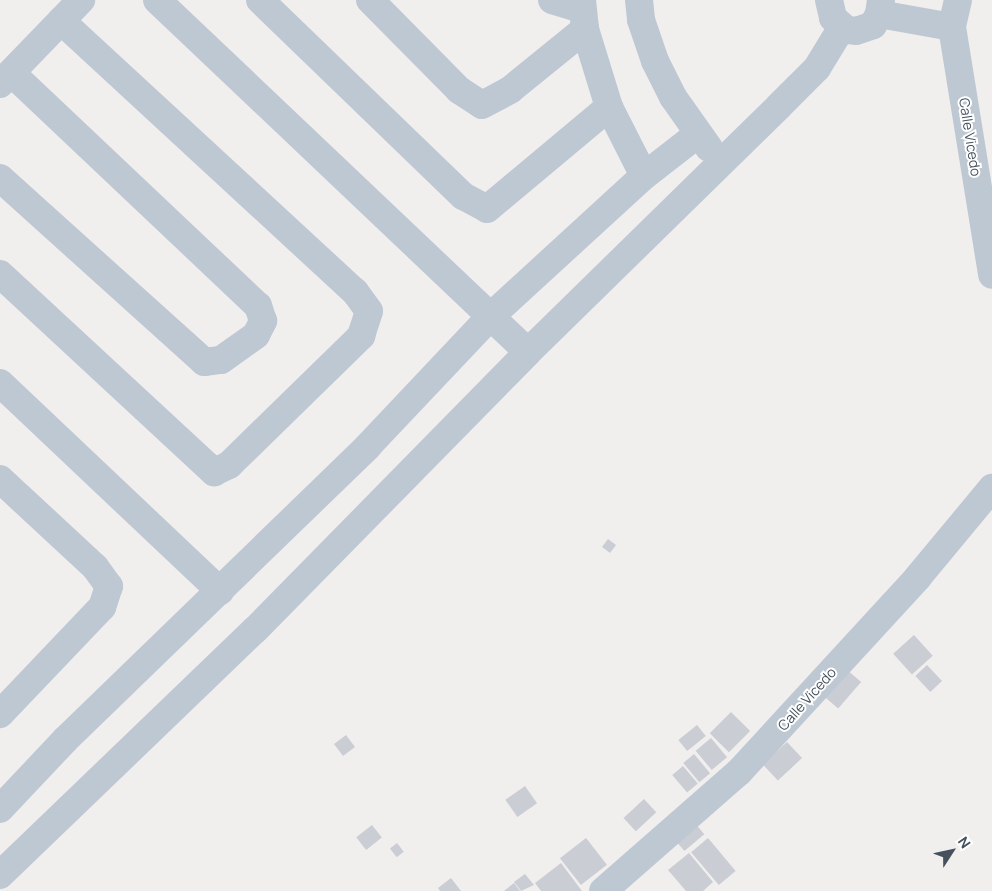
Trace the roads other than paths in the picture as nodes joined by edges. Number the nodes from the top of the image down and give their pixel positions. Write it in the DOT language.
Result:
graph roads {
  1 [pos="80,0"];
  2 [pos="157,0"];
  3 [pos="260,0"];
  4 [pos="370,0"];
  5 [pos="552,0"];
  6 [pos="639,0"];
  7 [pos="829,0"];
  8 [pos="958,0"];
  9 [pos="880,7"];
  10 [pos="583,13"];
  11 [pos="61,21"];
  12 [pos="842,27"];
  13 [pos="952,27"];
  14 [pos="6,78"];
  15 [pos="609,107"];
  16 [pos="698,134"];
  17 [pos="720,162"];
  18 [pos="644,176"];
  19 [pos="0,178"];
  20 [pos="0,274"];
  21 [pos="992,275"];
  22 [pos="491,316"];
  23 [pos="528,352"];
  24 [pos="0,383"];
  25 [pos="0,479"];
  26 [pos="992,488"];
  27 [pos="220,591"];
  28 [pos="0,714"];
  29 [pos="0,809"];
  30 [pos="0,875"];
  31 [pos="603,891"];
  1 -- 11 [label="street"];
  2 -- 22 [label="street"];
  3 -- 15 [label="street"];
  4 -- 10 [label="street"];
  5 -- 10 [label="street"];
  6 -- 16 [label="street"];
  7 -- 12 [label="street"];
  8 -- 13 [label="street, Calle Vicedo"];
  9 -- 12 [label="street"];
  9 -- 13 [label="street"];
  10 -- 15 [label="street"];
  11 -- 14 [label="street"];
  11 -- 20 [label="street"];
  12 -- 17 [label="street"];
  13 -- 21 [label="street, Calle Vicedo"];
  14 -- 19 [label="street"];
  15 -- 18 [label="street"];
  16 -- 17 [label="street"];
  16 -- 18 [label="street"];
  17 -- 23 [label="street"];
  18 -- 22 [label="street"];
  22 -- 23 [label="street"];
  22 -- 27 [label="street"];
  23 -- 30 [label="street"];
  24 -- 27 [label="street"];
  25 -- 28 [label="street"];
  26 -- 31 [label="street, Calle Vicedo"];
  27 -- 29 [label="street"];
}
